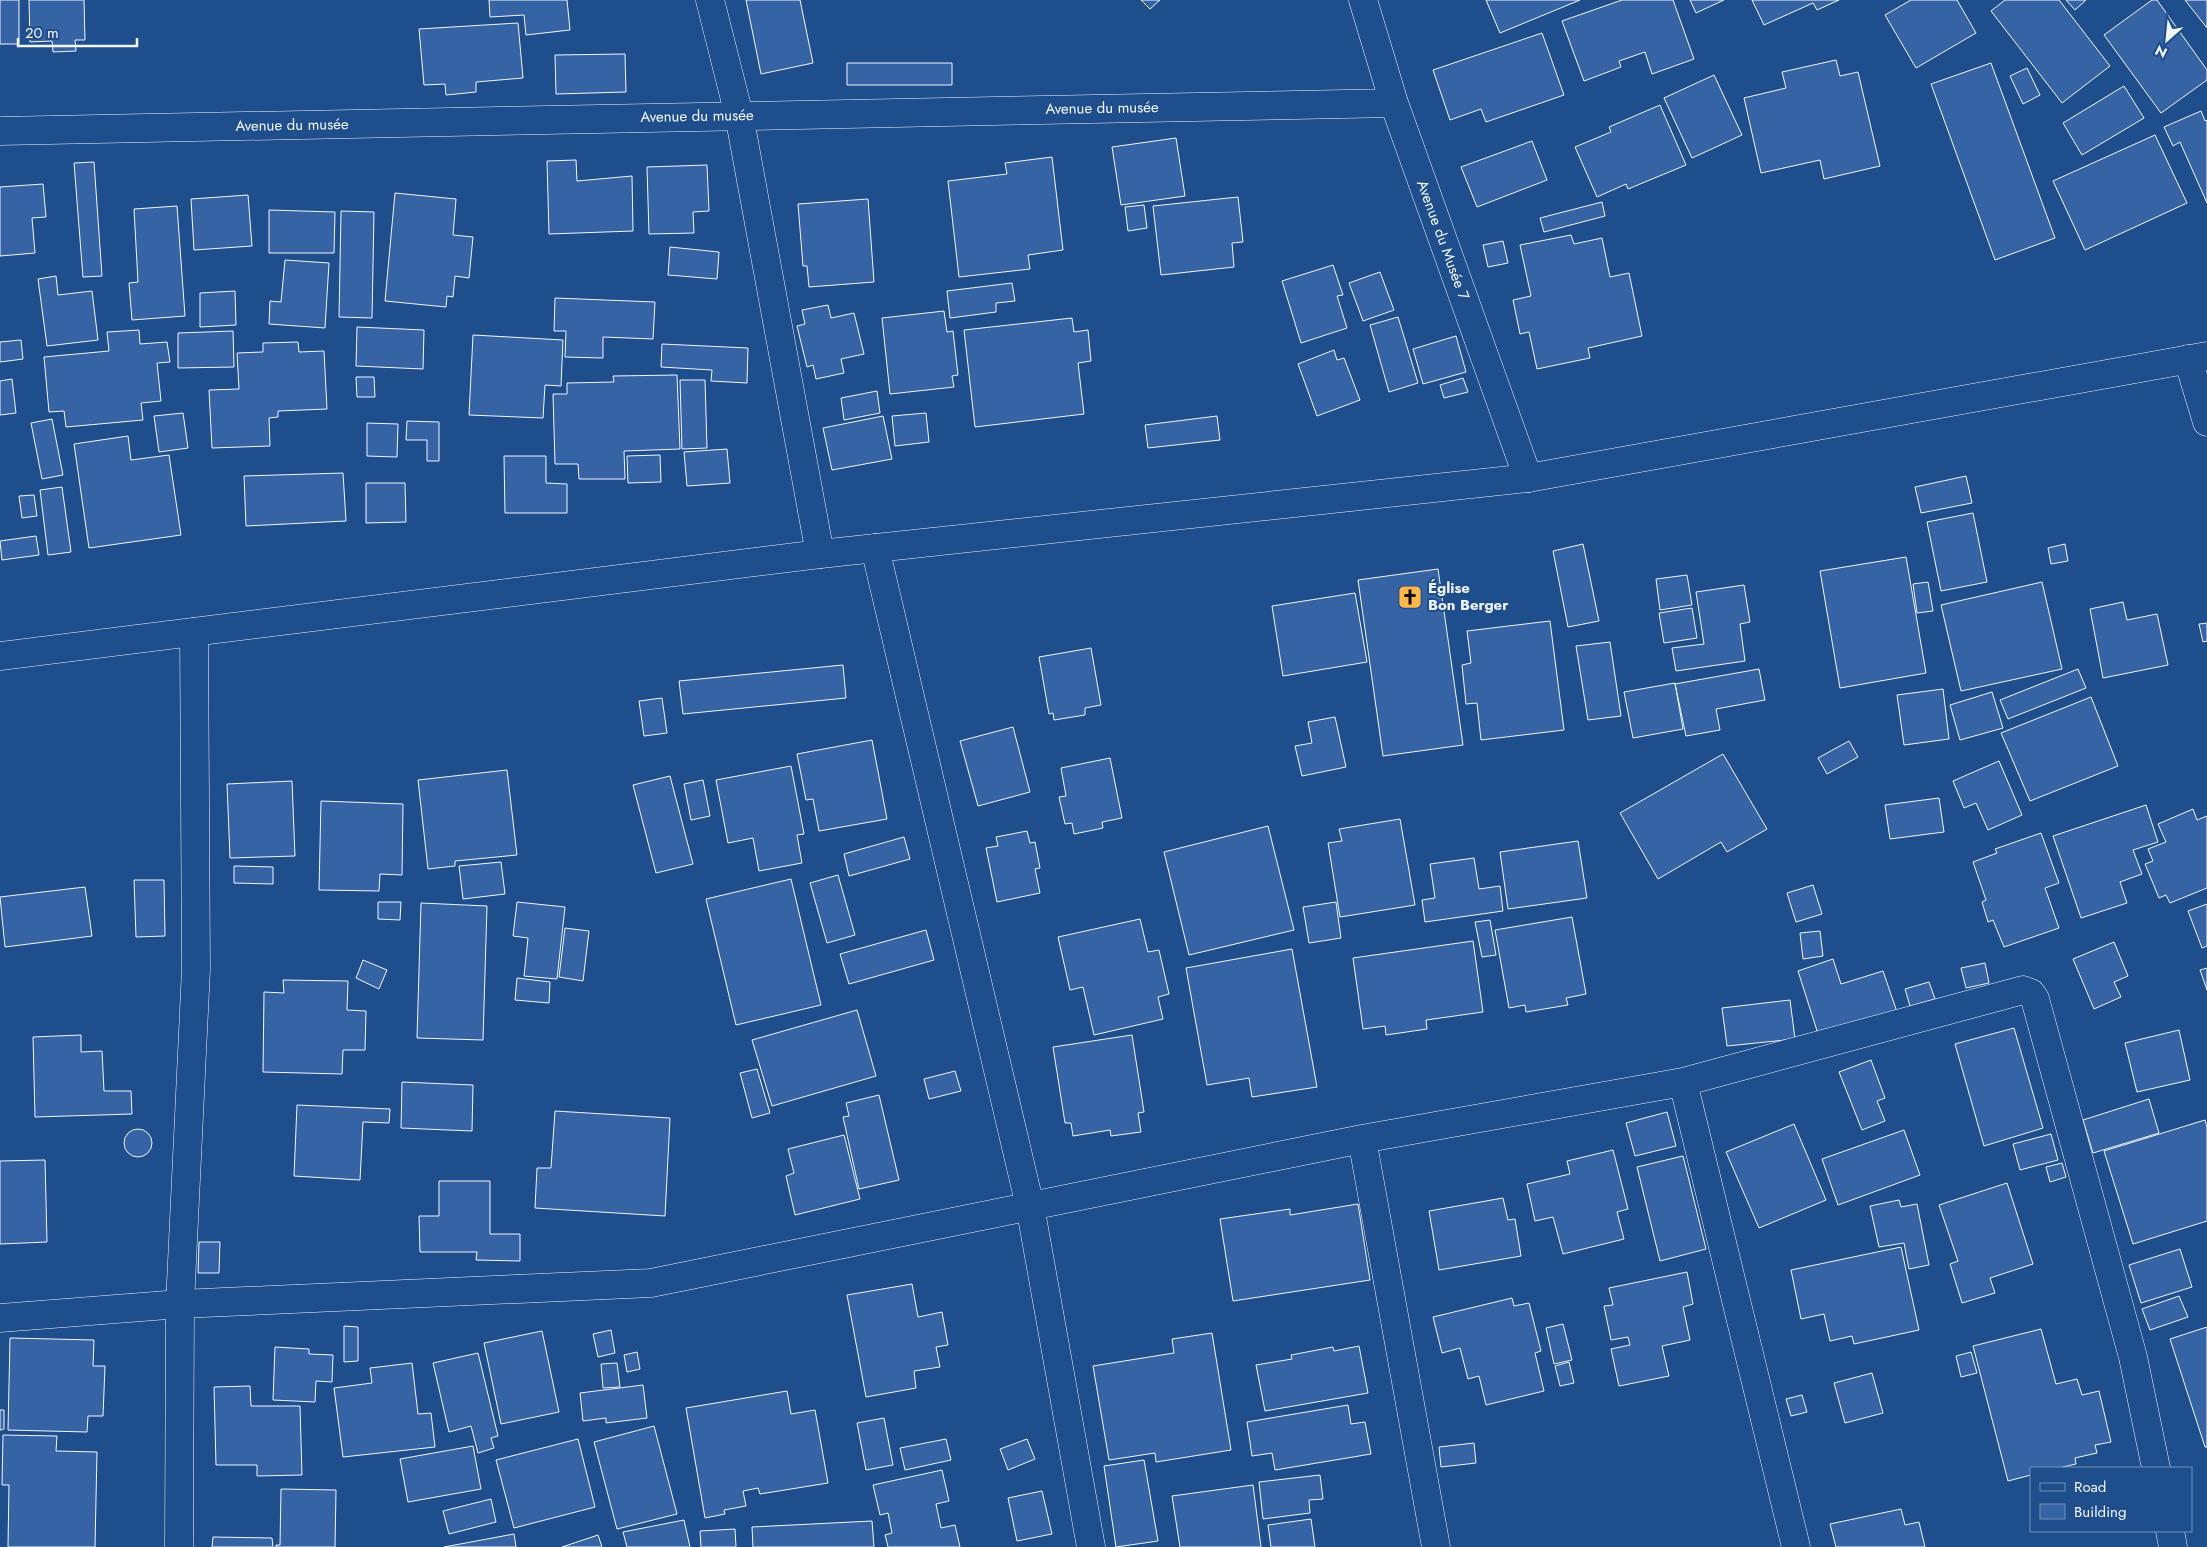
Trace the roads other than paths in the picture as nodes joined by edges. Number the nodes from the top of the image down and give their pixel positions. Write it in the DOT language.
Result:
graph roads {
  1 [pos="710,0"];
  2 [pos="1362,0"];
  3 [pos="1394,103"];
  4 [pos="739,115"];
  5 [pos="0,131"];
  6 [pos="2197,358"];
  7 [pos="2207,422"];
  8 [pos="1528,478"];
  9 [pos="875,548"];
  10 [pos="820,554"];
  11 [pos="194,632"];
  12 [pos="0,656"];
  13 [pos="1684,1082"];
  14 [pos="1362,1139"];
  15 [pos="1030,1206"];
  16 [pos="180,1304"];
  17 [pos="0,1318"];
  18 [pos="2156,1467"];
  19 [pos="2170,1532"];
  20 [pos="180,1547"];
  21 [pos="1091,1547"];
  22 [pos="1436,1547"];
  23 [pos="1796,1547"];
  24 [pos="2173,1547"];
  1 -- 4 [label="street"];
  2 -- 3 [label="street, Avenue du Musée 7"];
  3 -- 4 [label="street, Avenue du musée"];
  3 -- 8 [label="street, Avenue du Musée 7"];
  4 -- 5 [label="street, Avenue du musée"];
  4 -- 10 [label="street"];
  6 -- 7 [label="street"];
  6 -- 8 [label="street"];
  8 -- 9 [label="street"];
  9 -- 10 [label="street"];
  9 -- 15 [label="street"];
  10 -- 11 [label="street"];
  11 -- 12 [label="street"];
  11 -- 16 [label="street"];
  13 -- 14 [label="street"];
  13 -- 18 [label="street"];
  13 -- 23 [label="street"];
  14 -- 15 [label="street"];
  14 -- 22 [label="street"];
  15 -- 16 [label="street"];
  15 -- 21 [label="street"];
  16 -- 17 [label="street"];
  16 -- 20 [label="street"];
  19 -- 24 [label="street"];
}
